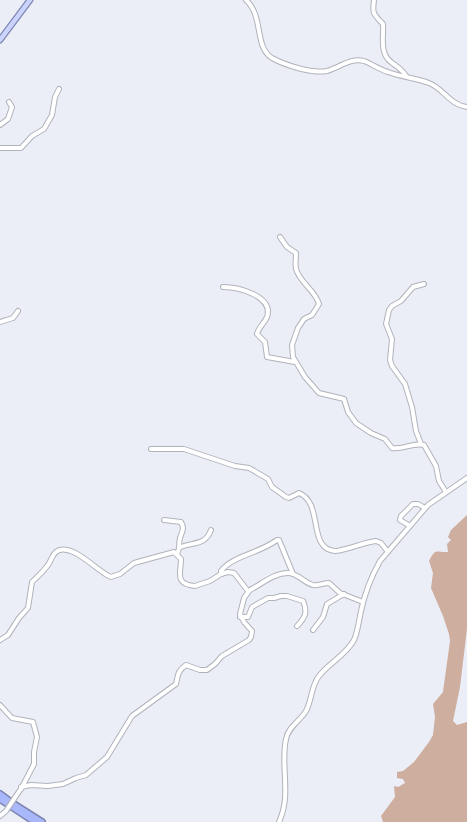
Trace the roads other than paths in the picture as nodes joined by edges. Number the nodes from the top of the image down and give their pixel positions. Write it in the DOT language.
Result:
graph roads {
  1 [pos="30,0"];
  2 [pos="246,0"];
  3 [pos="374,0"];
  4 [pos="0,40"];
  5 [pos="406,76"];
  6 [pos="60,89"];
  7 [pos="9,102"];
  8 [pos="467,107"];
  9 [pos="0,125"];
  10 [pos="0,148"];
  11 [pos="280,237"];
  12 [pos="424,284"];
  13 [pos="223,287"];
  14 [pos="18,311"];
  15 [pos="0,322"];
  16 [pos="295,362"];
  17 [pos="421,444"];
  18 [pos="152,449"];
  19 [pos="467,478"];
  20 [pos="446,492"];
  21 [pos="424,508"];
  22 [pos="164,520"];
  23 [pos="410,526"];
  24 [pos="211,530"];
  25 [pos="181,547"];
  26 [pos="388,552"];
  27 [pos="177,554"];
  28 [pos="221,574"];
  29 [pos="293,574"];
  30 [pos="249,591"];
  31 [pos="344,594"];
  32 [pos="363,602"];
  33 [pos="240,617"];
  34 [pos="297,626"];
  35 [pos="313,630"];
  36 [pos="0,640"];
  37 [pos="0,705"];
  38 [pos="21,789"];
  39 [pos="0,794"];
  40 [pos="0,799"];
  41 [pos="0,816"];
  42 [pos="35,822"];
  43 [pos="42,822"];
  44 [pos="279,822"];
  1 -- 4 [label="main road"];
  2 -- 5 [label="street"];
  3 -- 5 [label="street"];
  5 -- 8 [label="street"];
  6 -- 10 [label="street"];
  7 -- 9 [label="street"];
  11 -- 16 [label="street"];
  12 -- 17 [label="street"];
  13 -- 16 [label="street"];
  14 -- 15 [label="street"];
  16 -- 17 [label="street"];
  17 -- 20 [label="street"];
  18 -- 26 [label="street"];
  19 -- 20 [label="street"];
  20 -- 21 [label="street"];
  21 -- 23 [label="street"];
  21 -- 23 [label="street"];
  22 -- 25 [label="street"];
  23 -- 26 [label="street"];
  24 -- 25 [label="street"];
  25 -- 27 [label="street"];
  26 -- 32 [label="street"];
  27 -- 28 [label="street"];
  27 -- 36 [label="street"];
  28 -- 29 [label="street"];
  28 -- 30 [label="street"];
  29 -- 30 [label="street"];
  29 -- 31 [label="street"];
  30 -- 33 [label="street"];
  31 -- 32 [label="street"];
  31 -- 35 [label="street"];
  32 -- 44 [label="street"];
  33 -- 34 [label="street"];
  33 -- 38 [label="street"];
  37 -- 38 [label="street"];
  38 -- 41 [label="street, bridge"];
  39 -- 43 [label="highway"];
  40 -- 42 [label="highway"];
}
